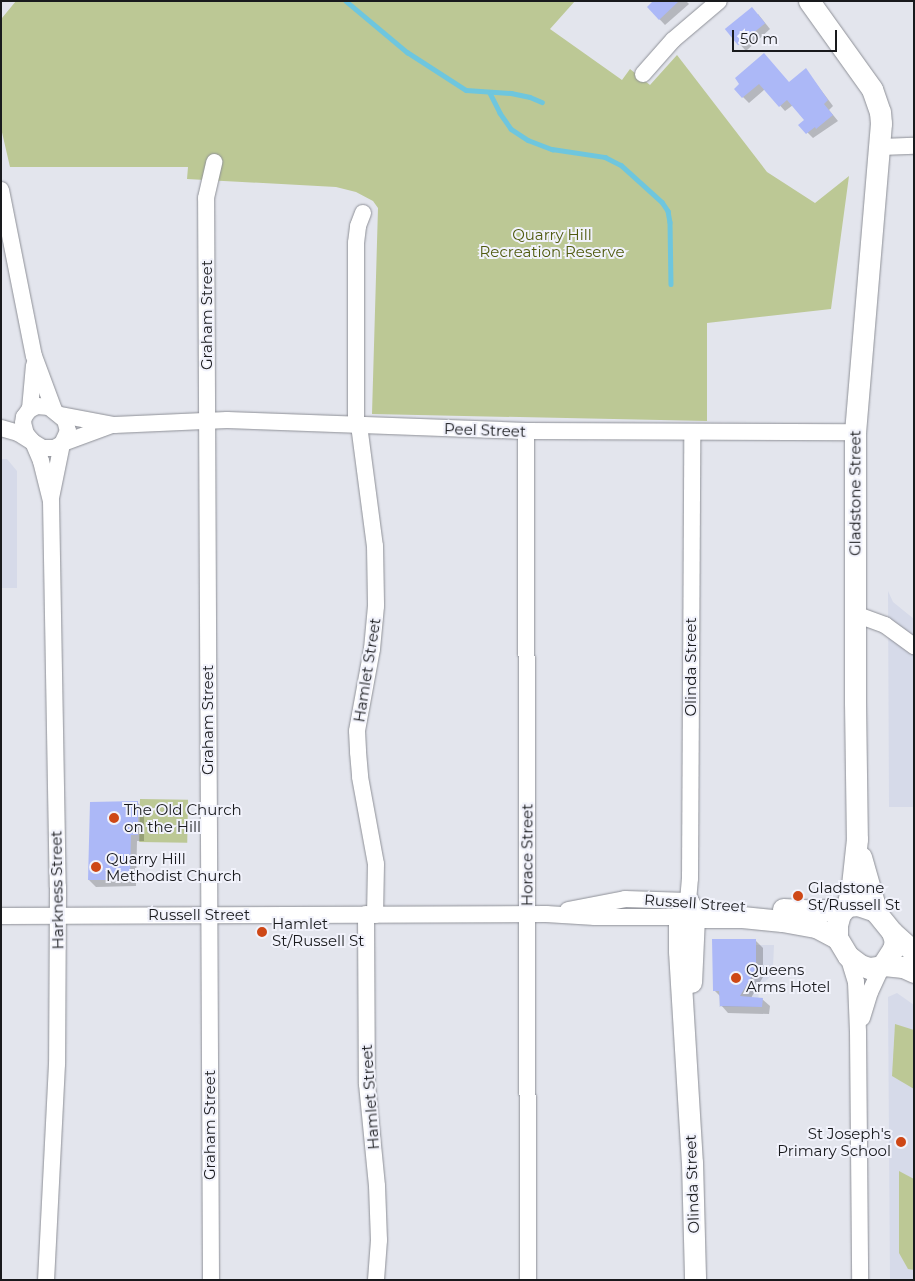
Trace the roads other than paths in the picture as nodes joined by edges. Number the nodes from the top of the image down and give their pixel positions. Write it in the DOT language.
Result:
graph roads {
  1 [pos="719,1"];
  2 [pos="809,1"];
  3 [pos="643,74"];
  4 [pos="914,146"];
  5 [pos="881,147"];
  6 [pos="214,162"];
  7 [pos="1,190"];
  8 [pos="362,212"];
  9 [pos="34,356"];
  10 [pos="30,410"];
  11 [pos="58,412"];
  12 [pos="1,420"];
  13 [pos="208,420"];
  14 [pos="114,425"];
  15 [pos="358,425"];
  16 [pos="1,428"];
  17 [pos="526,431"];
  18 [pos="692,432"];
  19 [pos="855,432"];
  20 [pos="32,441"];
  21 [pos="63,444"];
  22 [pos="51,500"];
  23 [pos="855,614"];
  24 [pos="914,646"];
  25 [pos="857,840"];
  26 [pos="846,907"];
  27 [pos="687,912"];
  28 [pos="877,913"];
  29 [pos="371,914"];
  30 [pos="528,914"];
  31 [pos="209,915"];
  32 [pos="1,916"];
  33 [pos="58,916"];
  34 [pos="892,932"];
  35 [pos="837,938"];
  36 [pos="914,952"];
  37 [pos="848,956"];
  38 [pos="883,966"];
  39 [pos="914,972"];
  40 [pos="858,1032"];
  41 [pos="687,1089"];
  42 [pos="46,1280"];
  43 [pos="211,1280"];
  44 [pos="376,1280"];
  45 [pos="528,1280"];
  46 [pos="682,1280"];
  47 [pos="695,1280"];
  48 [pos="860,1280"];
  1 -- 3 [label="street"];
  2 -- 5 [label="main road, Gladstone Street"];
  4 -- 5 [label="street"];
  5 -- 19 [label="main road, Gladstone Street"];
  6 -- 13 [label="street, Graham Street"];
  7 -- 9 [label="street"];
  8 -- 15 [label="street, Hamlet Street"];
  9 -- 10 [label="street"];
  9 -- 11 [label="street"];
  10 -- 11 [label="street"];
  10 -- 12 [label="street"];
  10 -- 20 [label="street"];
  11 -- 14 [label="street, Peel Street"];
  11 -- 21 [label="street"];
  13 -- 14 [label="street, Peel Street"];
  13 -- 15 [label="street, Peel Street"];
  13 -- 31 [label="street, Graham Street"];
  14 -- 21 [label="street, Peel Street"];
  15 -- 17 [label="street, Peel Street"];
  15 -- 29 [label="street, Hamlet Street"];
  16 -- 20 [label="street"];
  17 -- 18 [label="street, Peel Street"];
  17 -- 30 [label="street, Horace Street"];
  18 -- 19 [label="street, Peel Street"];
  18 -- 27 [label="street, Olinda Street"];
  19 -- 23 [label="main road, Gladstone Street"];
  20 -- 21 [label="street"];
  20 -- 22 [label="street, Harkness Street"];
  21 -- 22 [label="street, Harkness Street"];
  22 -- 33 [label="street, Harkness Street"];
  23 -- 24 [label="street"];
  23 -- 25 [label="main road, Gladstone Street"];
  25 -- 26 [label="main road, Gladstone Street"];
  25 -- 28 [label="main road, Gladstone Street"];
  26 -- 27 [label="main road, Russell Street"];
  26 -- 28 [label="main road"];
  26 -- 35 [label="main road"];
  27 -- 30 [label="street, Russell Street"];
  27 -- 35 [label="main road, Russell Street"];
  27 -- 41 [label="main road, Olinda Street"];
  28 -- 34 [label="main road"];
  29 -- 30 [label="street, Russell Street"];
  29 -- 31 [label="street, Russell Street"];
  29 -- 44 [label="street, Hamlet Street"];
  30 -- 45 [label="street, Horace Street"];
  31 -- 33 [label="street, Russell Street"];
  31 -- 43 [label="street, Graham Street"];
  32 -- 33 [label="street, Russell Street"];
  33 -- 42 [label="street, Harkness Street"];
  34 -- 36 [label="main road"];
  34 -- 38 [label="main road"];
  35 -- 37 [label="main road"];
  37 -- 38 [label="main road"];
  37 -- 40 [label="street"];
  38 -- 39 [label="main road"];
  38 -- 40 [label="street"];
  40 -- 48 [label="street"];
  41 -- 46 [label="main road, Olinda Street"];
  41 -- 47 [label="main road, Olinda Street"];
}
